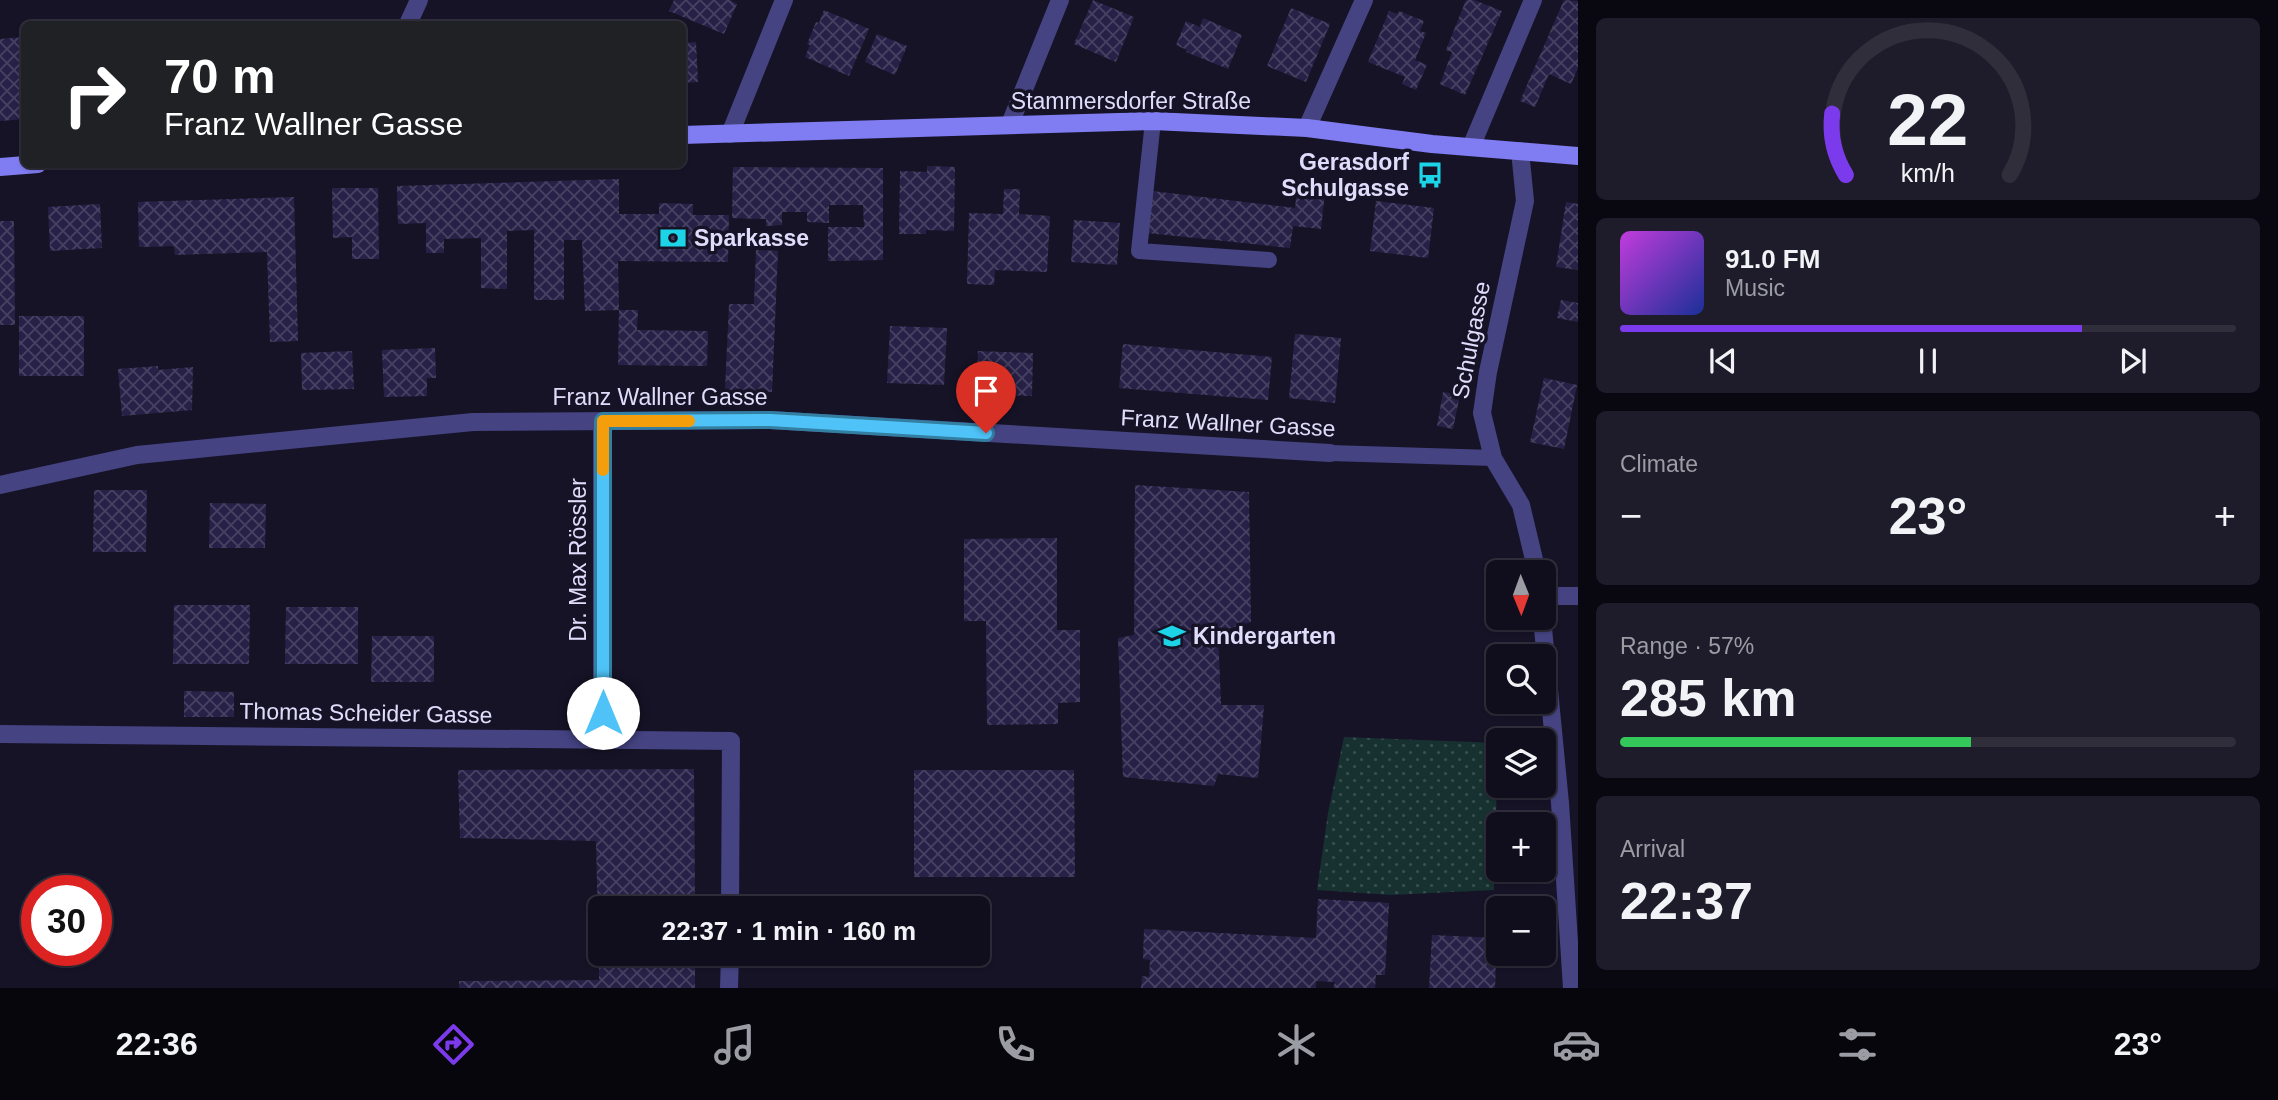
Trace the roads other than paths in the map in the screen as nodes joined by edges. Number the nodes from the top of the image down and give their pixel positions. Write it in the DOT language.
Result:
graph roads {
  1 [pos="419,0"];
  2 [pos="784,0"];
  3 [pos="1060,0"];
  4 [pos="1364,0"];
  5 [pos="1533,0"];
  6 [pos="409,21"];
  7 [pos="1153,121"];
  8 [pos="1010,124"];
  9 [pos="1307,128"];
  10 [pos="730,134"];
  11 [pos="686,135"];
  12 [pos="1471,146"];
  13 [pos="1520,150"];
  14 [pos="1578,156"];
  15 [pos="21,165"];
  16 [pos="0,167"];
  17 [pos="1269,260"];
  18 [pos="603,421"];
  19 [pos="1330,453"];
  20 [pos="1493,458"];
  21 [pos="0,485"];
  22 [pos="1533,560"];
  23 [pos="1556,596"];
  24 [pos="1578,596"];
  25 [pos="1543,630"];
  26 [pos="0,734"];
  27 [pos="603,740"];
  28 [pos="730,896"];
  29 [pos="730,966"];
  30 [pos="729,988"];
  31 [pos="1572,988"];
  1 -- 6 [label="street"];
  2 -- 10 [label="street"];
  3 -- 8 [label="street"];
  4 -- 9 [label="street"];
  5 -- 12 [label="street"];
  7 -- 8 [label="main road, Stammersdorfer Straße"];
  7 -- 9 [label="main road, Stammersdorfer Straße"];
  7 -- 17 [label="lane"];
  8 -- 10 [label="main road, Stammersdorfer Straße"];
  9 -- 12 [label="main road, Stammersdorfer Straße"];
  10 -- 11 [label="main road, Stammersdorfer Straße"];
  12 -- 13 [label="main road, Stammersdorfer Straße"];
  13 -- 14 [label="main road, Stammersdorfer Straße"];
  13 -- 20 [label="street, Schulgasse"];
  15 -- 16 [label="main road"];
  18 -- 19 [label="street, Franz Wallner Gasse"];
  18 -- 21 [label="street, Franz Wallner Gasse"];
  18 -- 27 [label="street, Dr. Max Rössler"];
  19 -- 20 [label="lane, Franz Wallner Gasse"];
  20 -- 22 [label="street, Schulgasse"];
  23 -- 24 [label="street"];
  25 -- 31 [label="street"];
  26 -- 27 [label="street, Thomas Scheider Gasse"];
  27 -- 28 [label="street, Thomas Scheider Gasse"];
  29 -- 30 [label="street"];
}
